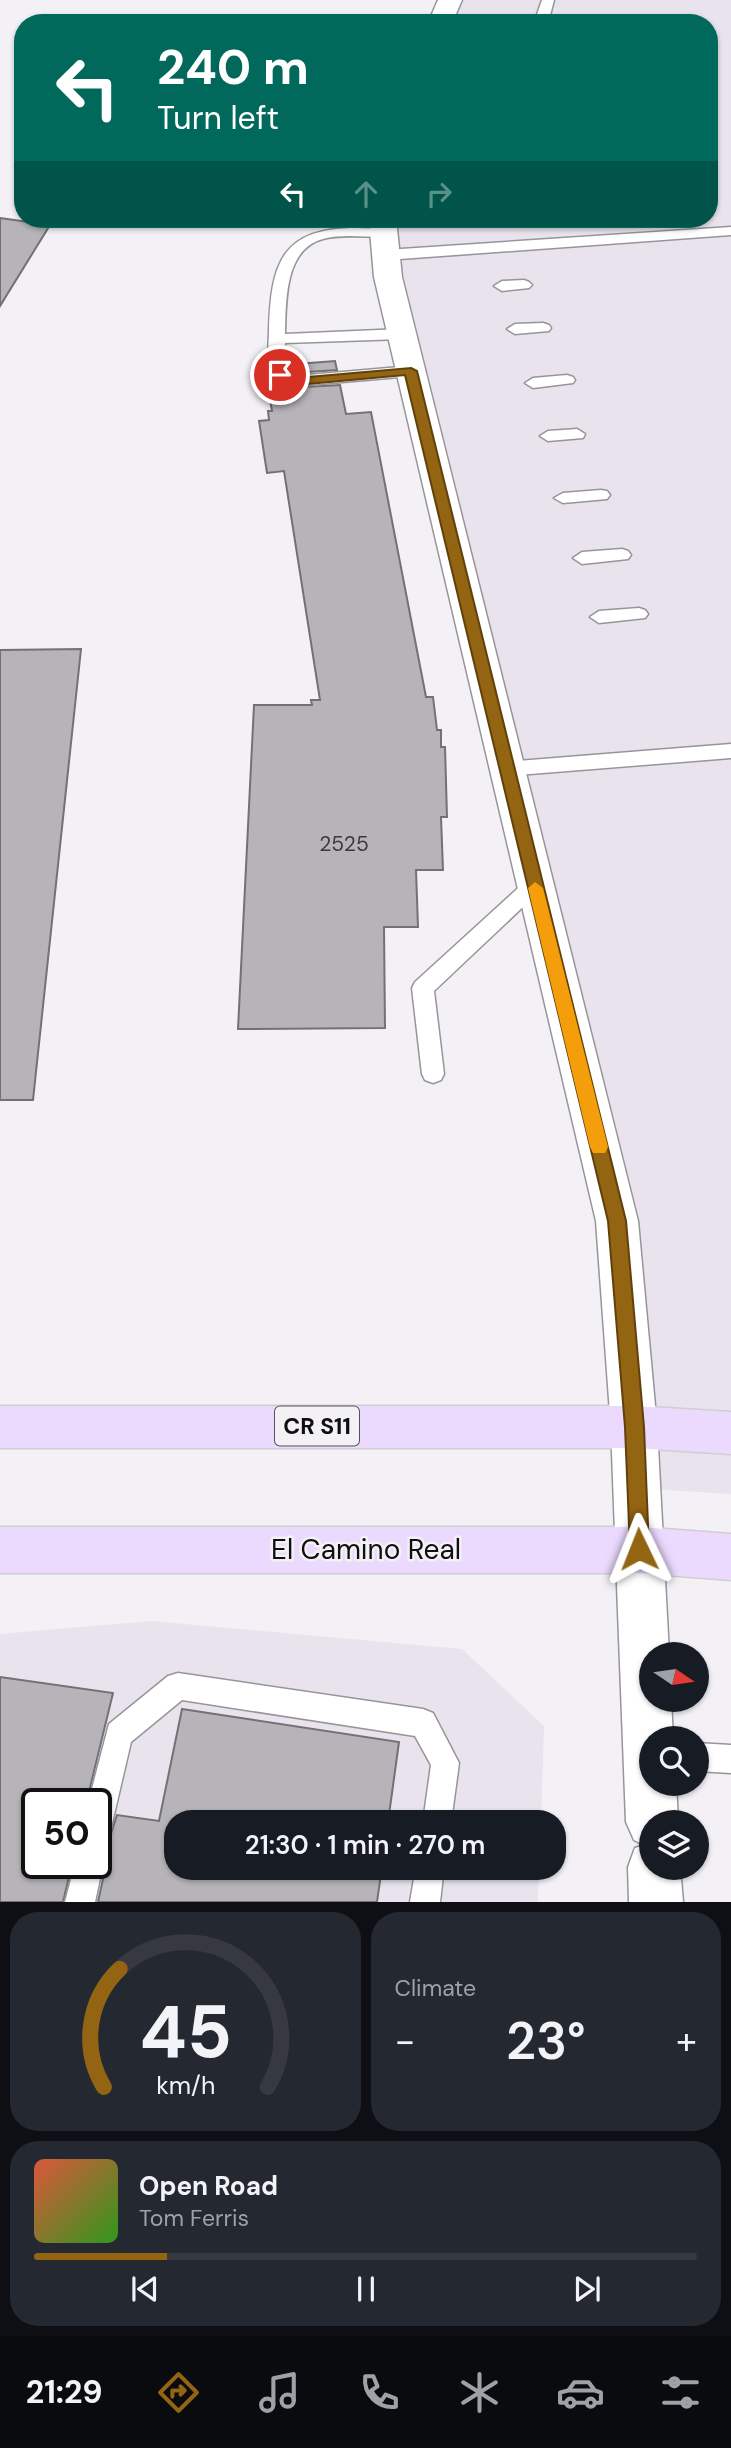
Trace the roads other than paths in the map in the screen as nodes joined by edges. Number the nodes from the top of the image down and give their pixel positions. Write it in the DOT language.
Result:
graph roads {
  1 [pos="731,230"];
  2 [pos="384,236"];
  3 [pos="524,285"];
  4 [pos="502,286"];
  5 [pos="542,328"];
  6 [pos="515,329"];
  7 [pos="402,334"];
  8 [pos="277,339"];
  9 [pos="411,371"];
  10 [pos="567,380"];
  11 [pos="533,383"];
  12 [pos="577,434"];
  13 [pos="548,436"];
  14 [pos="601,495"];
  15 [pos="563,498"];
  16 [pos="622,555"];
  17 [pos="582,558"];
  18 [pos="639,614"];
  19 [pos="599,617"];
  20 [pos="731,751"];
  21 [pos="506,769"];
  22 [pos="534,884"];
  23 [pos="433,1074"];
  24 [pos="0,1427"];
  25 [pos="634,1427"];
  26 [pos="731,1433"];
  27 [pos="639,1549"];
  28 [pos="0,1550"];
  29 [pos="731,1557"];
  30 [pos="648,1726"];
  31 [pos="709,1758"];
  32 [pos="731,1759"];
  33 [pos="106,1788"];
  34 [pos="439,1810"];
  35 [pos="85,1879"];
  36 [pos="428,1880"];
  37 [pos="655,1880"];
  38 [pos="80,1902"];
  39 [pos="425,1902"];
  40 [pos="656,1902"];
  1 -- 2 [label="lane"];
  2 -- 7 [label="main road"];
  2 -- 8 [label="lane"];
  3 -- 4 [label="lane"];
  5 -- 6 [label="lane"];
  7 -- 8 [label="lane"];
  7 -- 9 [label="main road"];
  8 -- 9 [label="lane"];
  9 -- 21 [label="main road"];
  10 -- 11 [label="lane"];
  12 -- 13 [label="lane"];
  14 -- 15 [label="lane"];
  16 -- 17 [label="lane"];
  18 -- 19 [label="lane"];
  20 -- 21 [label="lane"];
  21 -- 22 [label="main road"];
  22 -- 23 [label="lane"];
  22 -- 25 [label="main road"];
  24 -- 25 [label="main road, CR S11"];
  25 -- 26 [label="main road, CR S11"];
  25 -- 27 [label="main road"];
  27 -- 28 [label="main road, El Camino Real"];
  27 -- 29 [label="main road, El Camino Real"];
  27 -- 30 [label="main road"];
  31 -- 32 [label="lane"];
  33 -- 34 [label="lane"];
  35 -- 38 [label="lane"];
  36 -- 39 [label="lane"];
  37 -- 40 [label="main road"];
}
